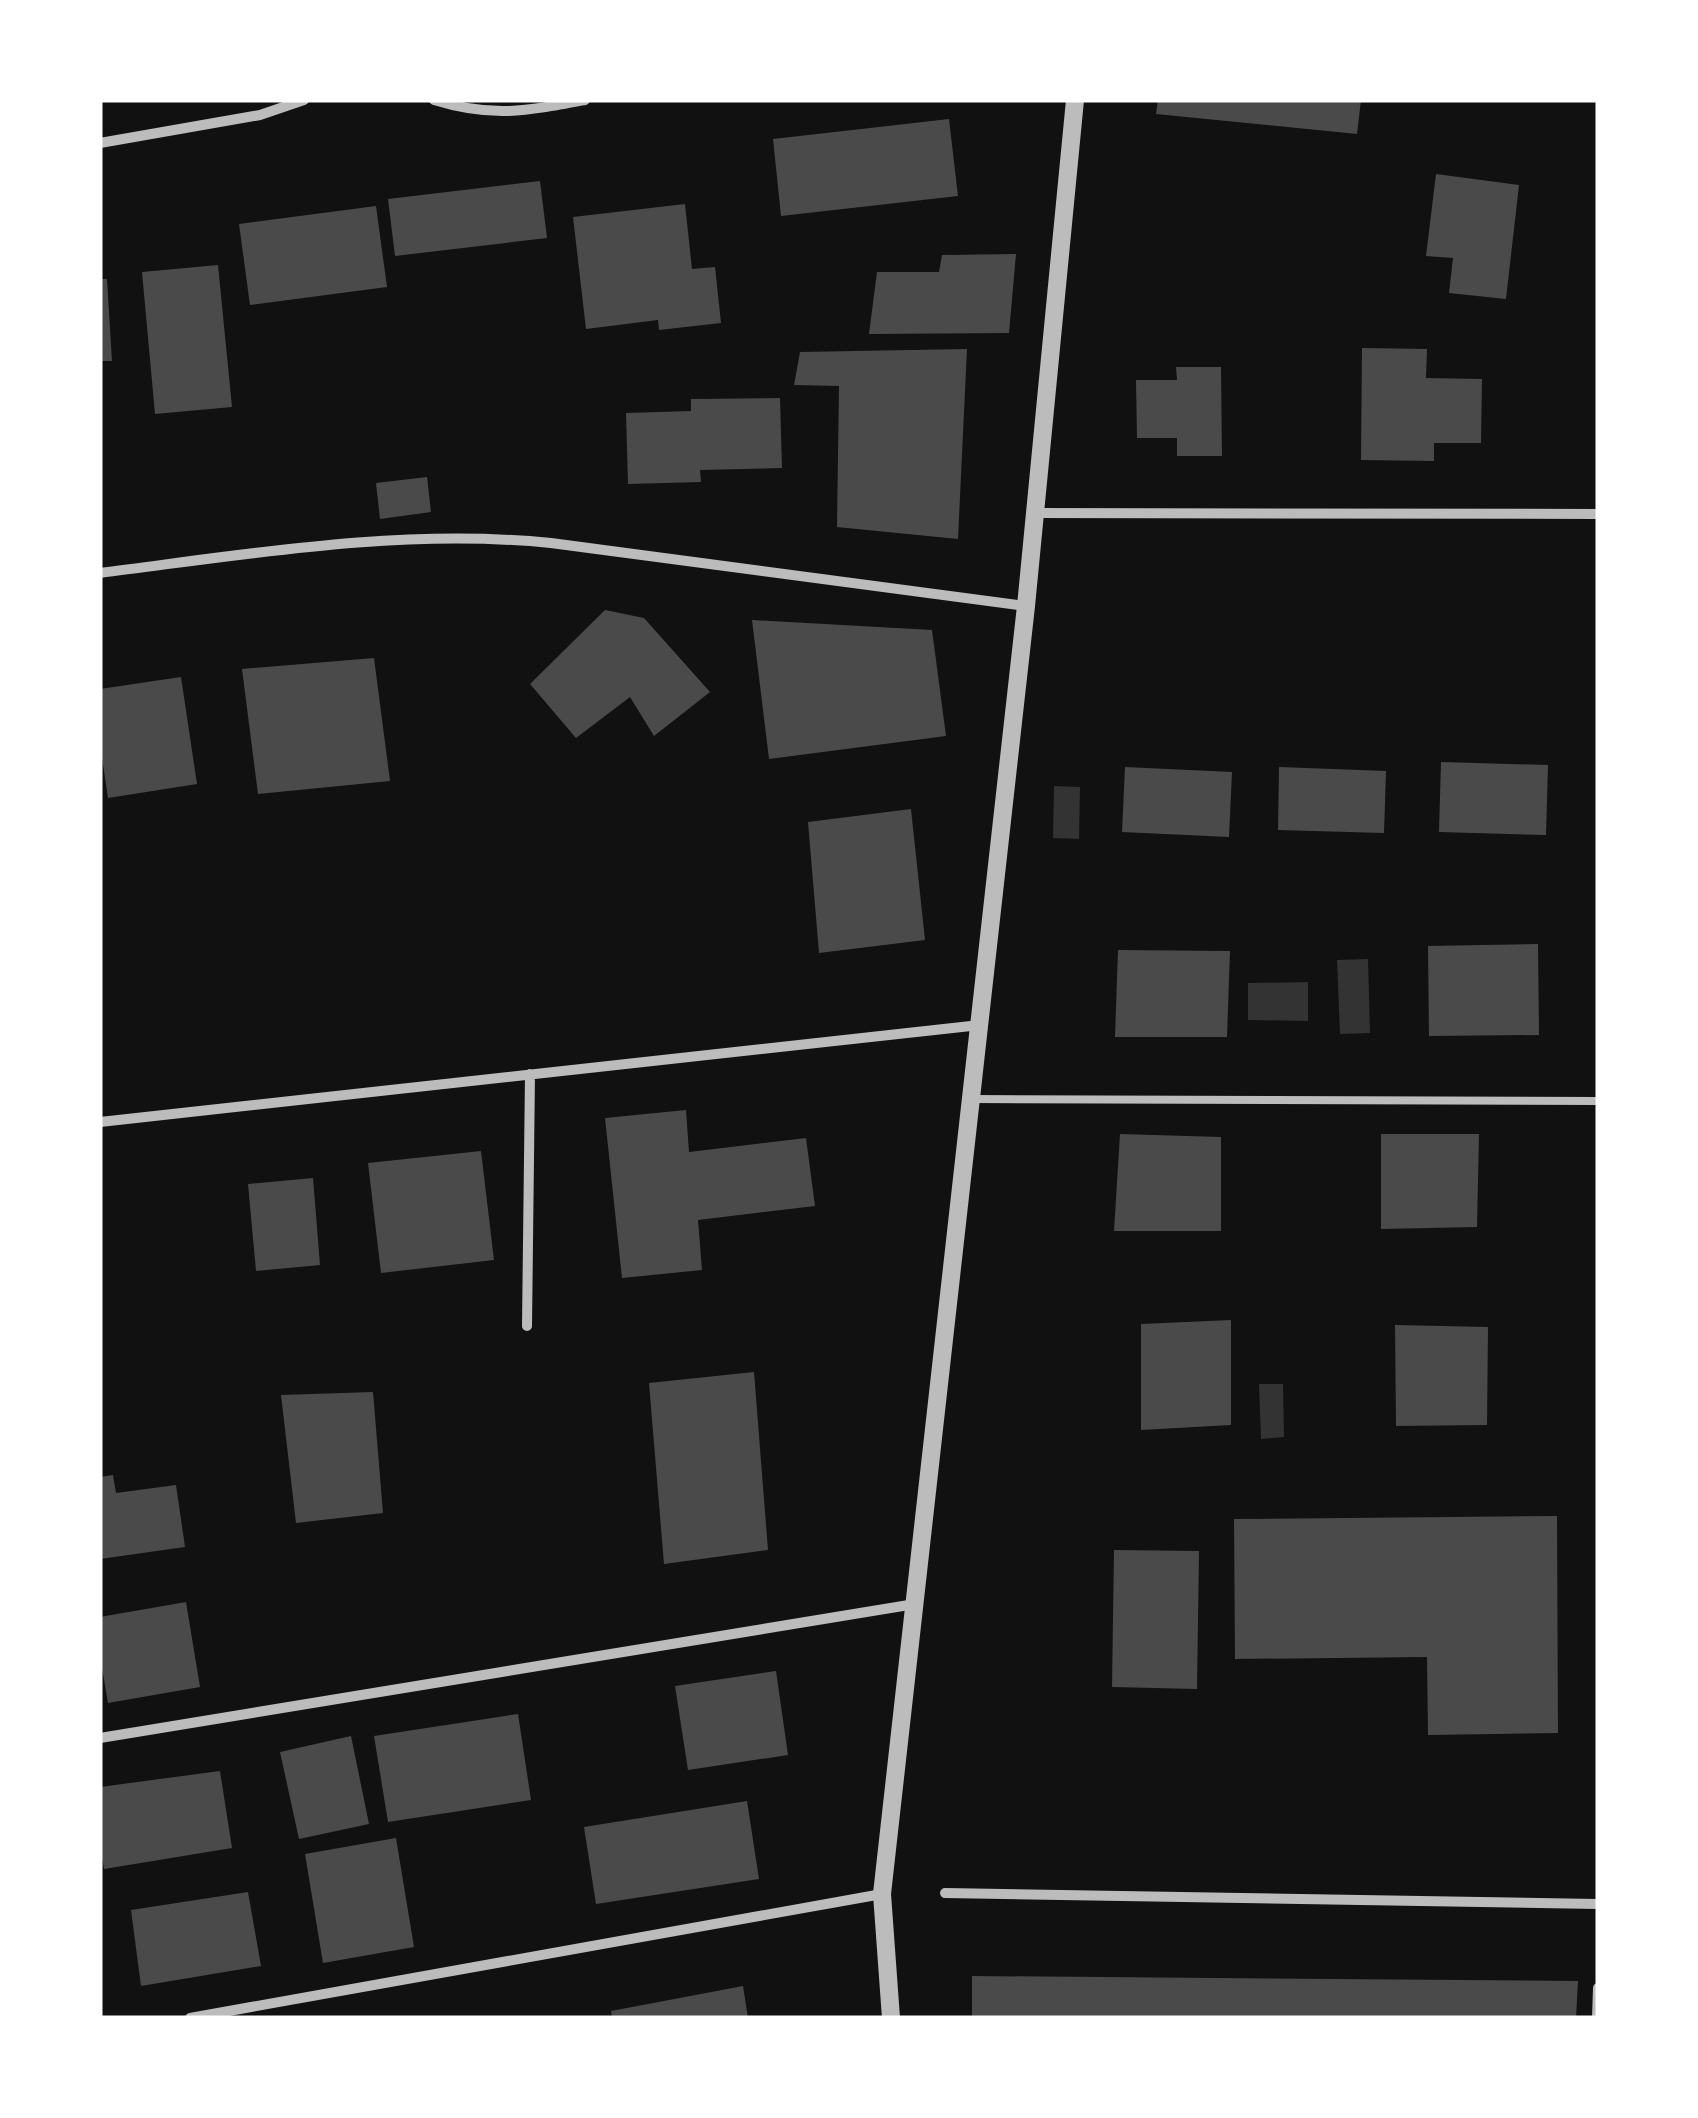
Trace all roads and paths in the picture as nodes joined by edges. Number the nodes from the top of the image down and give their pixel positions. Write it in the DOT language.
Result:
graph roads {
  1 [pos="304,100"];
  2 [pos="434,100"];
  3 [pos="585,100"];
  4 [pos="1075,100"];
  5 [pos="100,143"];
  6 [pos="1034,513"];
  7 [pos="1598,514"];
  8 [pos="100,572"];
  9 [pos="1026,606"];
  10 [pos="980,1025"];
  11 [pos="530,1074"];
  12 [pos="972,1099"];
  13 [pos="1598,1102"];
  14 [pos="100,1122"];
  15 [pos="527,1326"];
  16 [pos="916,1604"];
  17 [pos="100,1738"];
  18 [pos="945,1893"];
  19 [pos="882,1894"];
  20 [pos="1598,1904"];
  21 [pos="1598,1988"];
  22 [pos="190,2018"];
  23 [pos="891,2018"];
  24 [pos="1597,2018"];
  1 -- 5 [label="street"];
  2 -- 3 [label="street"];
  4 -- 6 [label="street"];
  6 -- 7 [label="street"];
  6 -- 9 [label="street"];
  8 -- 9 [label="street"];
  9 -- 10 [label="street"];
  10 -- 11 [label="street"];
  10 -- 12 [label="street"];
  11 -- 14 [label="street"];
  11 -- 15 [label="street"];
  12 -- 13 [label="lane"];
  12 -- 16 [label="street"];
  16 -- 17 [label="street"];
  16 -- 19 [label="street"];
  18 -- 20 [label="street"];
  19 -- 22 [label="street"];
  19 -- 23 [label="street"];
  21 -- 24 [label="street"];
}
